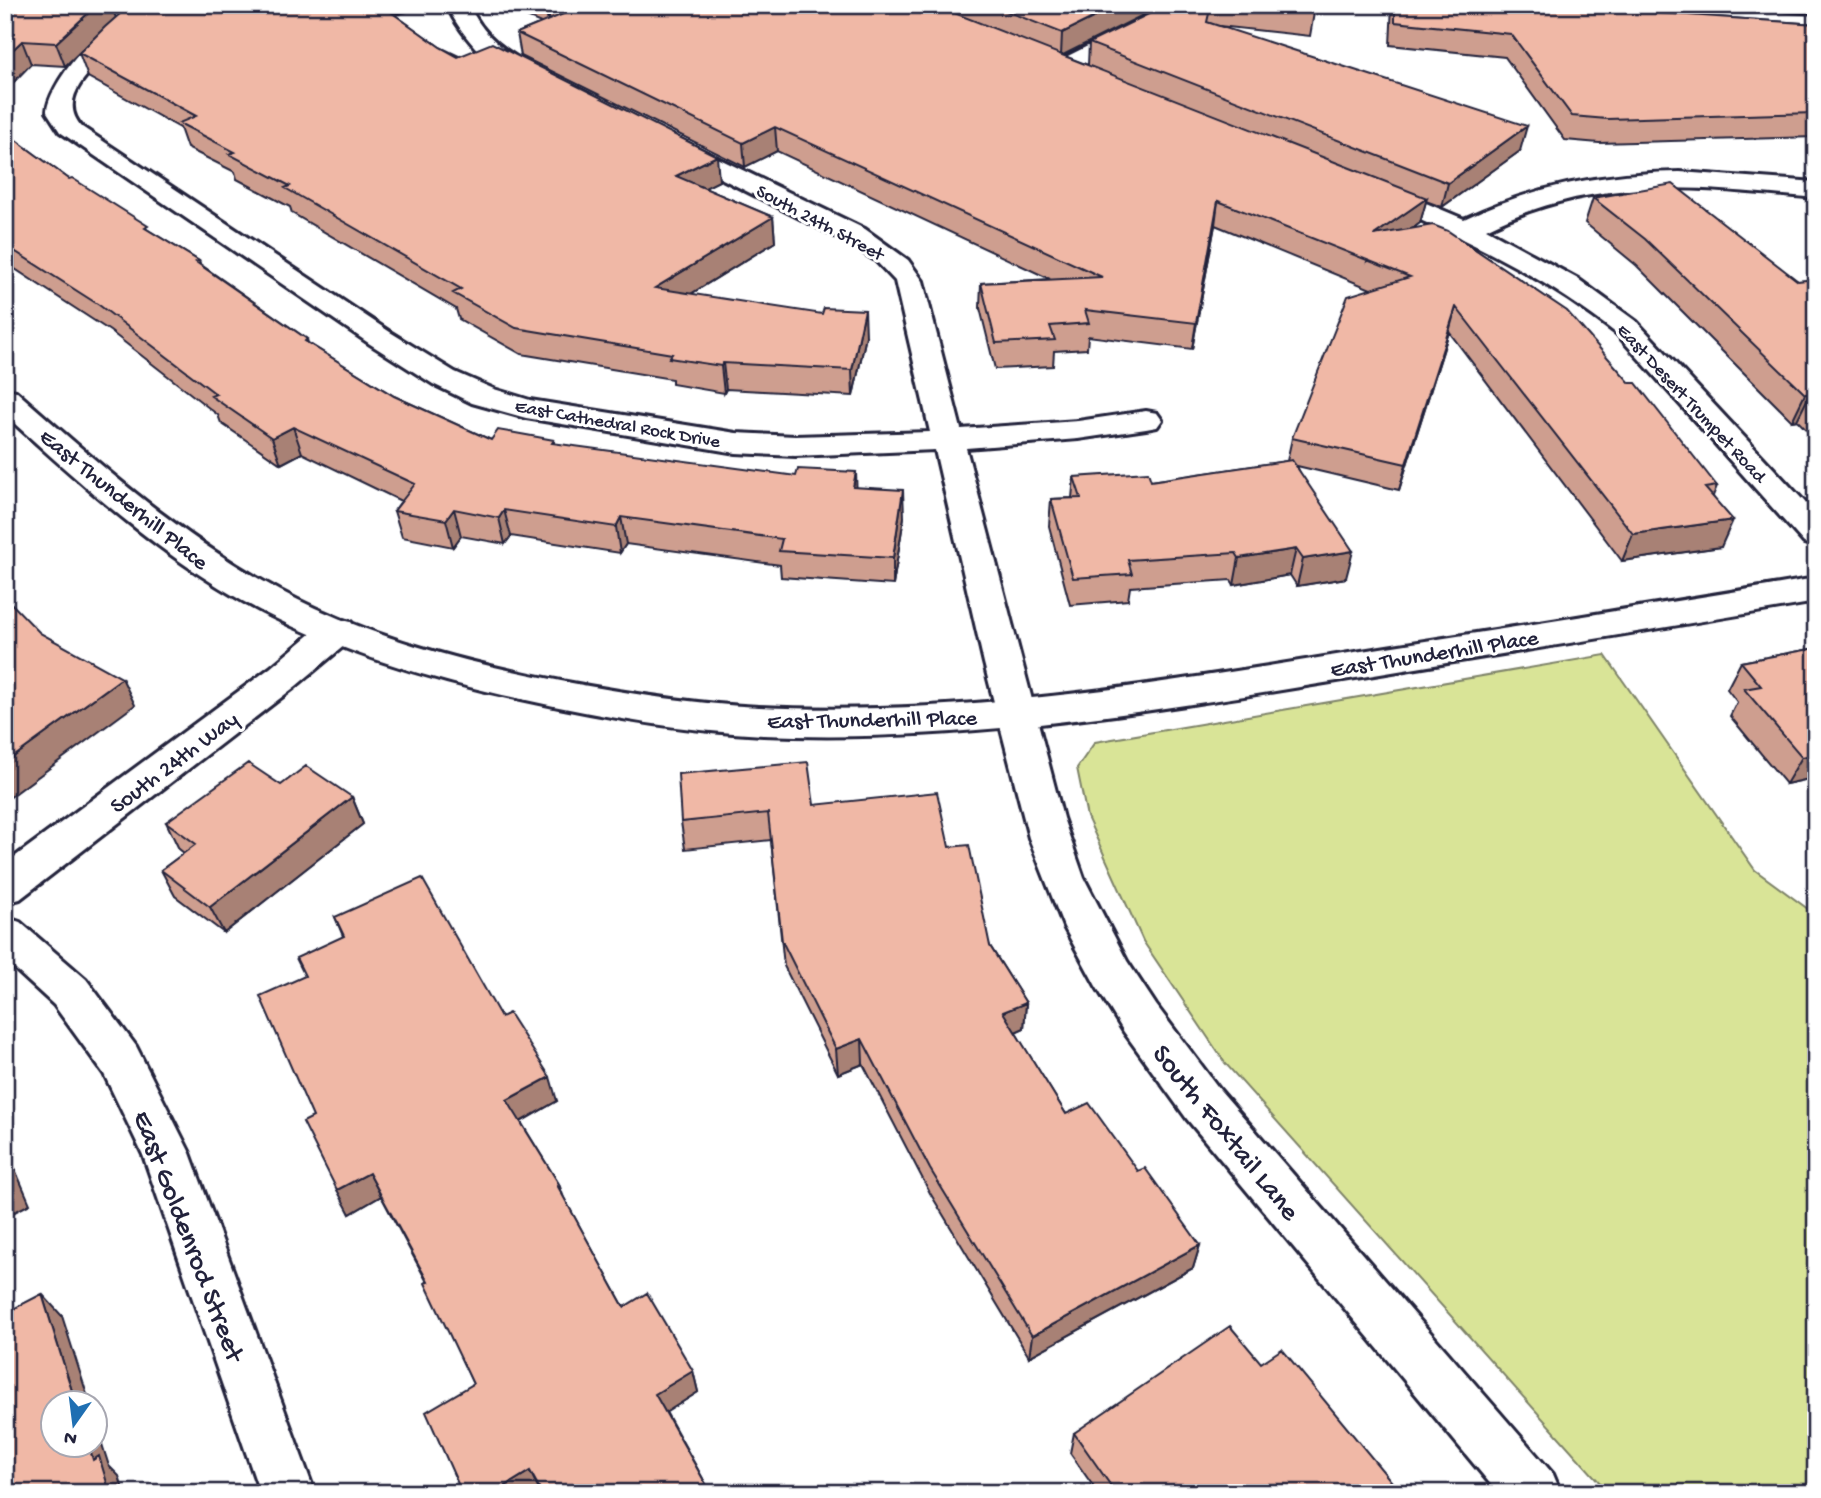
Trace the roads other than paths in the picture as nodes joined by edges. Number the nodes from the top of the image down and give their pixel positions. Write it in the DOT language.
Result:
graph roads {
  1 [pos="398,5"];
  2 [pos="458,5"];
  3 [pos="1187,5"];
  4 [pos="1579,5"];
  5 [pos="127,11"];
  6 [pos="1723,11"];
  7 [pos="309,15"];
  8 [pos="1816,23"];
  9 [pos="1034,57"];
  10 [pos="1062,68"];
  11 [pos="1098,82"];
  12 [pos="556,87"];
  13 [pos="643,130"];
  14 [pos="1346,180"];
  15 [pos="1816,190"];
  16 [pos="1466,228"];
  17 [pos="5,398"];
  18 [pos="1146,420"];
  19 [pos="949,440"];
  20 [pos="1816,535"];
  21 [pos="1816,590"];
  22 [pos="338,631"];
  23 [pos="1016,715"];
  24 [pos="5,887"];
  25 [pos="5,934"];
  26 [pos="288,1493"];
  27 [pos="1534,1493"];
  1 -- 7 [label="street"];
  2 -- 12 [label="street"];
  3 -- 10 [label="street"];
  4 -- 6 [label="street"];
  5 -- 19 [label="street, East Cathedral Rock Drive"];
  6 -- 8 [label="street"];
  9 -- 10 [label="street"];
  10 -- 11 [label="street"];
  13 -- 19 [label="street, South 24th Street"];
  14 -- 16 [label="street, East Desert Trumpet Road"];
  15 -- 16 [label="street"];
  16 -- 20 [label="street, East Desert Trumpet Road"];
  17 -- 22 [label="street, East Thunderhill Place"];
  18 -- 19 [label="street, East Cathedral Rock Drive"];
  19 -- 23 [label="street, South 24th Street"];
  21 -- 23 [label="street, East Thunderhill Place"];
  22 -- 23 [label="street, East Thunderhill Place"];
  22 -- 24 [label="street, South 24th Way"];
  23 -- 27 [label="street, South Foxtail Lane"];
  25 -- 26 [label="street, East Goldenrod Street"];
}
